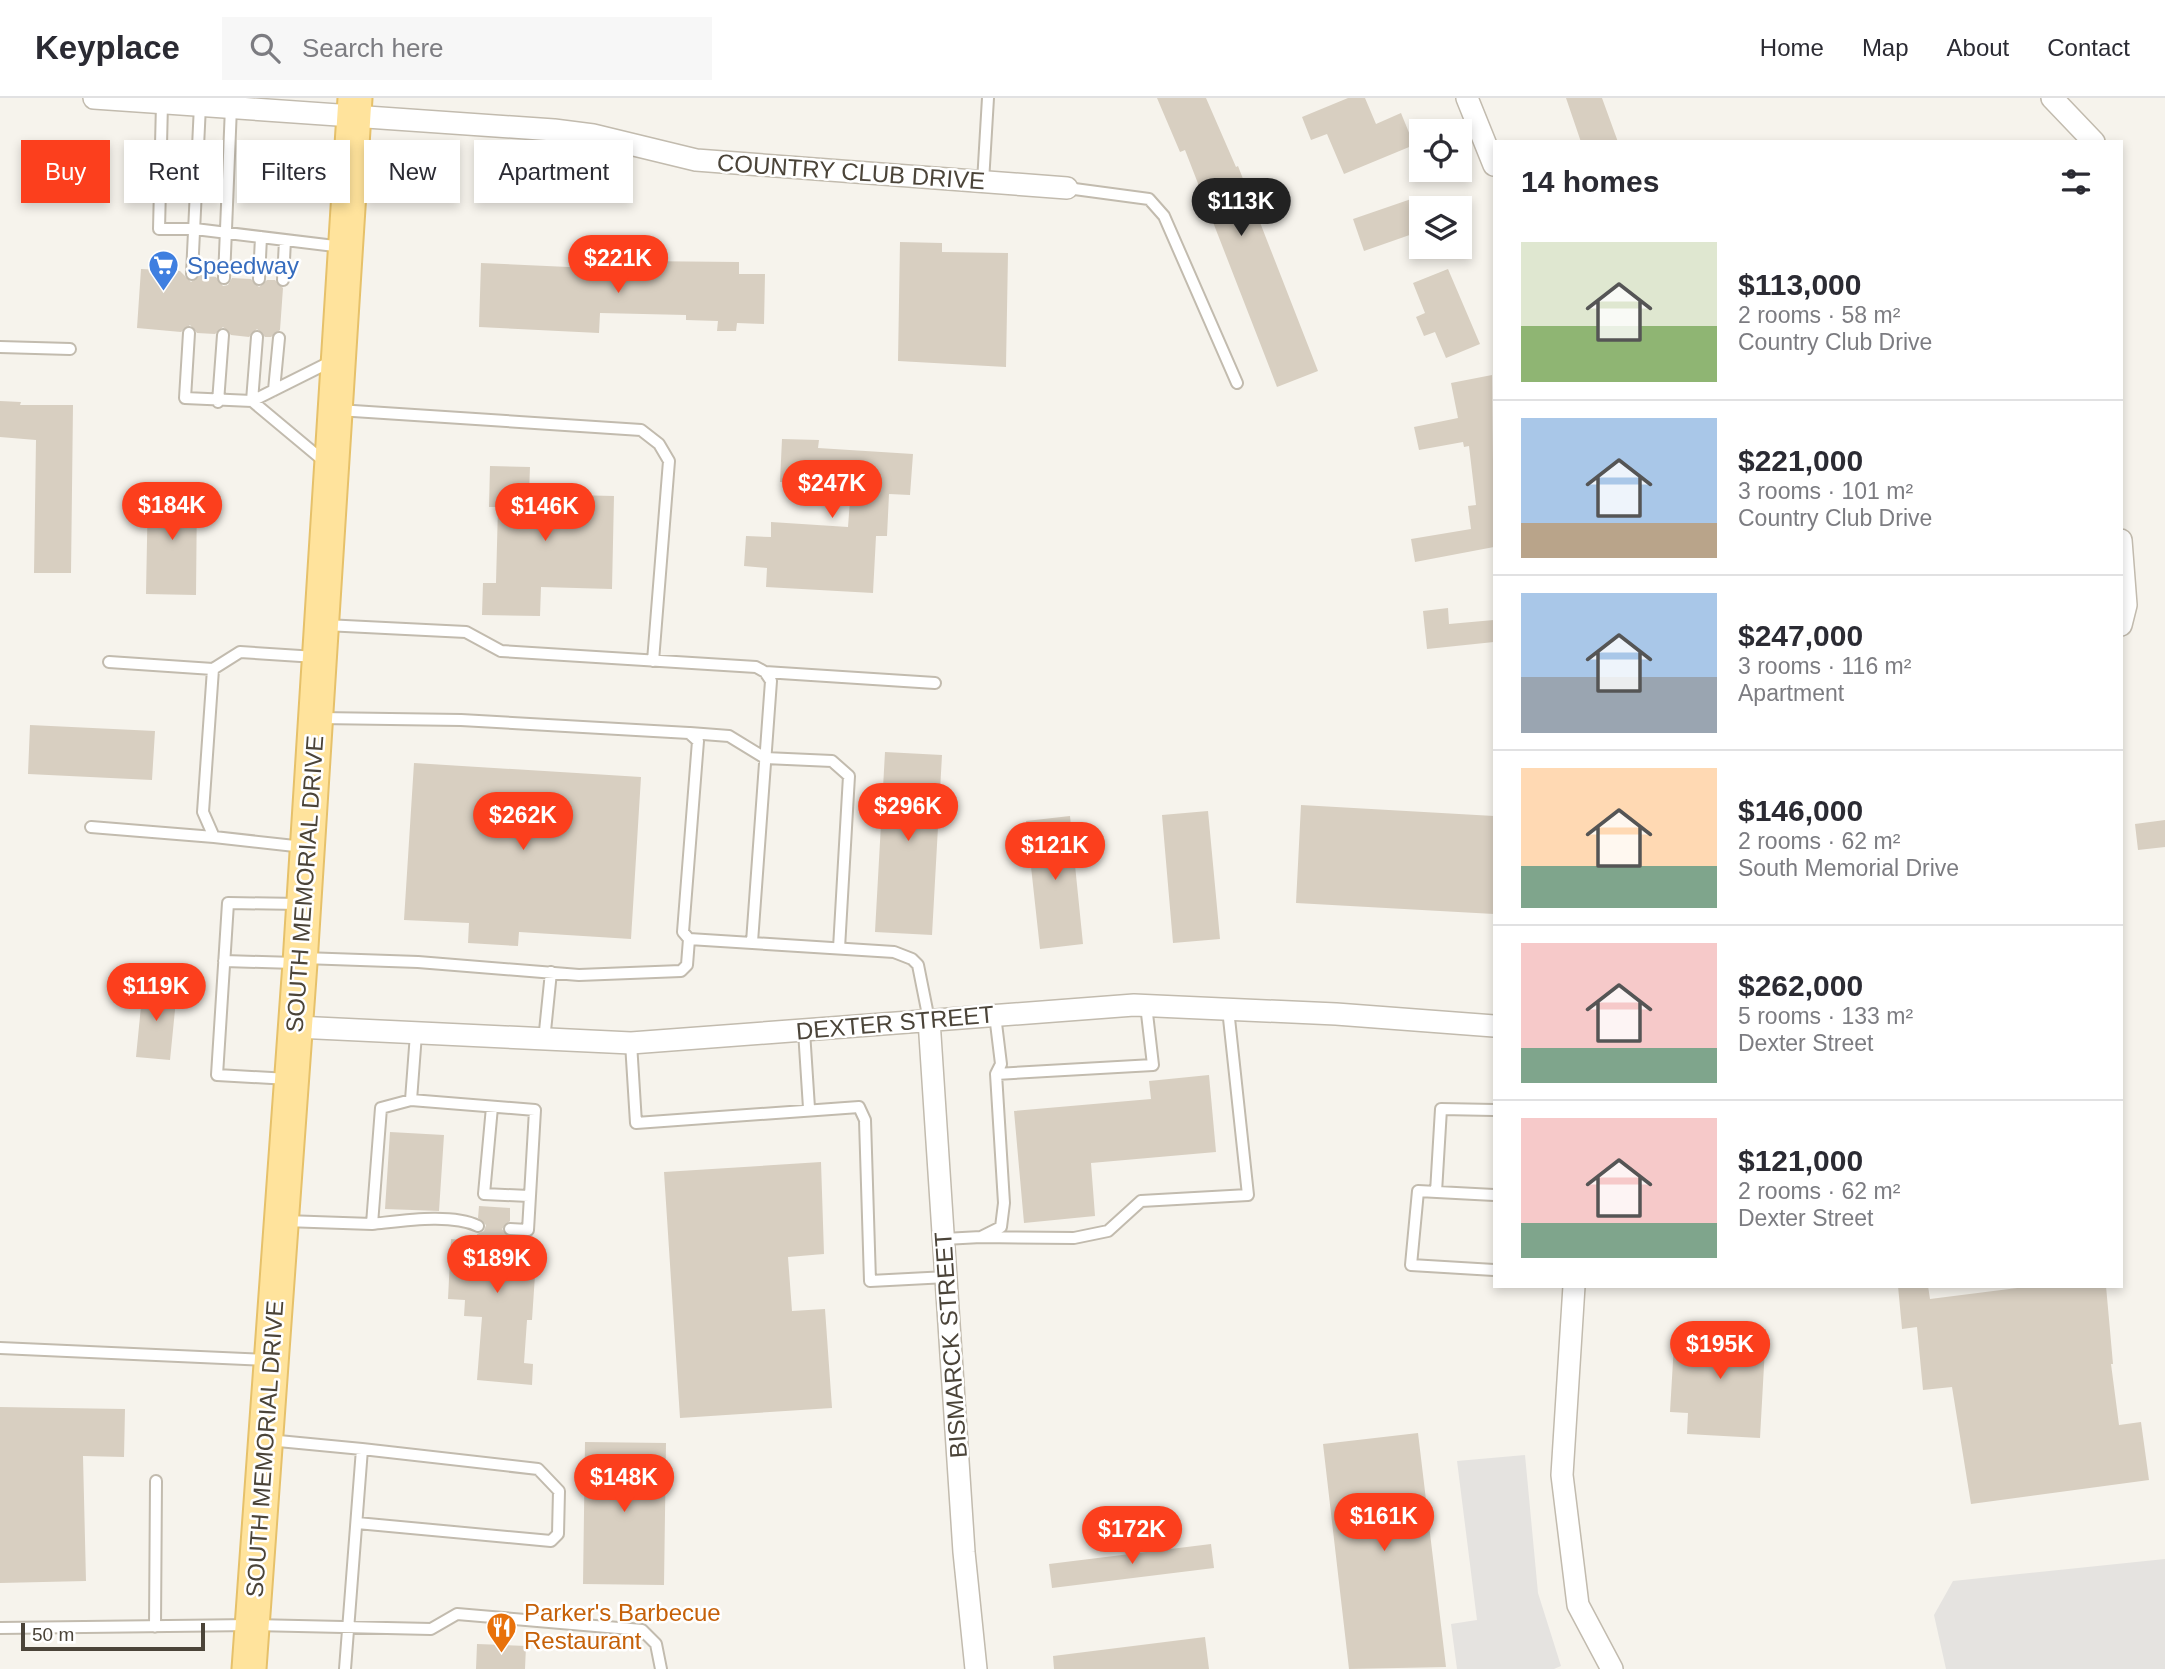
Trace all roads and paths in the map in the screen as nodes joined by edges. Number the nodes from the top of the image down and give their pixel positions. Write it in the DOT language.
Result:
graph roads {
  1 [pos="94,98"];
  2 [pos="988,98"];
  3 [pos="1467,98"];
  4 [pos="2052,98"];
  5 [pos="162,103"];
  6 [pos="200,105"];
  7 [pos="231,107"];
  8 [pos="354,107"];
  9 [pos="2092,140"];
  10 [pos="1493,163"];
  11 [pos="983,182"];
  12 [pos="1067,188"];
  13 [pos="195,229"];
  14 [pos="224,233"];
  15 [pos="261,237"];
  16 [pos="285,240"];
  17 [pos="345,248"];
  18 [pos="192,274"];
  19 [pos="224,278"];
  20 [pos="259,279"];
  21 [pos="283,280"];
  22 [pos="189,333"];
  23 [pos="223,335"];
  24 [pos="257,337"];
  25 [pos="279,338"];
  26 [pos="0,347"];
  27 [pos="70,349"];
  28 [pos="339,358"];
  29 [pos="1237,383"];
  30 [pos="274,390"];
  31 [pos="252,401"];
  32 [pos="218,402"];
  33 [pos="336,410"];
  34 [pos="332,468"];
  35 [pos="2123,566"];
  36 [pos="2123,617"];
  37 [pos="322,625"];
  38 [pos="319,658"];
  39 [pos="653,661"];
  40 [pos="109,662"];
  41 [pos="213,669"];
  42 [pos="765,672"];
  43 [pos="935,682"];
  44 [pos="316,718"];
  45 [pos="689,733"];
  46 [pos="765,758"];
  47 [pos="91,827"];
  48 [pos="214,837"];
  49 [pos="307,847"];
  50 [pos="303,904"];
  51 [pos="689,939"];
  52 [pos="752,942"];
  53 [pos="839,948"];
  54 [pos="300,960"];
  55 [pos="224,961"];
  56 [pos="551,972"];
  57 [pos="1146,1005"];
  58 [pos="1228,1009"];
  59 [pos="995,1015"];
  60 [pos="929,1020"];
  61 [pos="1493,1026"];
  62 [pos="296,1027"];
  63 [pos="804,1031"];
  64 [pos="416,1034"];
  65 [pos="544,1041"];
  66 [pos="631,1043"];
  67 [pos="996,1074"];
  68 [pos="292,1079"];
  69 [pos="411,1100"];
  70 [pos="492,1107"];
  71 [pos="809,1108"];
  72 [pos="1493,1110"];
  73 [pos="1436,1192"];
  74 [pos="1493,1195"];
  75 [pos="529,1196"];
  76 [pos="282,1221"];
  77 [pos="372,1224"];
  78 [pos="478,1226"];
  79 [pos="510,1229"];
  80 [pos="981,1237"];
  81 [pos="944,1239"];
  82 [pos="1493,1270"];
  83 [pos="947,1277"];
  84 [pos="1574,1288"];
  85 [pos="0,1348"];
  86 [pos="272,1360"];
  87 [pos="266,1440"];
  88 [pos="362,1449"];
  89 [pos="156,1481"];
  90 [pos="357,1523"];
  91 [pos="253,1625"];
  92 [pos="155,1627"];
  93 [pos="0,1628"];
  94 [pos="350,1628"];
  95 [pos="249,1669"];
  96 [pos="345,1669"];
  97 [pos="661,1669"];
  98 [pos="976,1669"];
  99 [pos="1612,1669"];
  1 -- 5 [label="street, COUNTRY CLUB DRIVE"];
  2 -- 11 [label="lane"];
  3 -- 10 [label="street"];
  4 -- 9 [label="street"];
  5 -- 6 [label="street, COUNTRY CLUB DRIVE"];
  5 -- 13 [label="lane"];
  6 -- 7 [label="street, COUNTRY CLUB DRIVE"];
  6 -- 13 [label="lane"];
  7 -- 8 [label="street, COUNTRY CLUB DRIVE"];
  7 -- 14 [label="lane"];
  8 -- 11 [label="street, COUNTRY CLUB DRIVE"];
  8 -- 17 [label="main road, SOUTH MEMORIAL DRIVE"];
  11 -- 12 [label="street, COUNTRY CLUB DRIVE"];
  12 -- 29 [label="lane"];
  13 -- 14 [label="lane"];
  13 -- 18 [label="lane"];
  14 -- 15 [label="lane"];
  14 -- 19 [label="lane"];
  15 -- 16 [label="lane"];
  15 -- 20 [label="lane"];
  16 -- 17 [label="lane"];
  16 -- 21 [label="lane"];
  17 -- 28 [label="main road, SOUTH MEMORIAL DRIVE"];
  22 -- 32 [label="lane"];
  23 -- 32 [label="lane"];
  24 -- 31 [label="lane"];
  25 -- 30 [label="lane"];
  26 -- 27 [label="lane"];
  28 -- 30 [label="lane"];
  28 -- 33 [label="main road, SOUTH MEMORIAL DRIVE"];
  30 -- 31 [label="lane"];
  31 -- 32 [label="lane"];
  31 -- 34 [label="lane"];
  33 -- 34 [label="main road, SOUTH MEMORIAL DRIVE"];
  33 -- 39 [label="lane"];
  34 -- 37 [label="main road, SOUTH MEMORIAL DRIVE"];
  35 -- 36 [label="street"];
  37 -- 38 [label="main road, SOUTH MEMORIAL DRIVE"];
  37 -- 39 [label="lane"];
  38 -- 41 [label="lane"];
  38 -- 44 [label="main road, SOUTH MEMORIAL DRIVE"];
  39 -- 42 [label="lane"];
  40 -- 41 [label="lane"];
  41 -- 48 [label="lane"];
  42 -- 43 [label="lane"];
  42 -- 46 [label="lane"];
  44 -- 45 [label="lane"];
  44 -- 49 [label="main road, SOUTH MEMORIAL DRIVE"];
  45 -- 46 [label="lane"];
  45 -- 51 [label="lane"];
  46 -- 52 [label="lane"];
  46 -- 53 [label="lane"];
  47 -- 48 [label="lane"];
  48 -- 49 [label="lane"];
  49 -- 50 [label="main road, SOUTH MEMORIAL DRIVE"];
  50 -- 54 [label="main road, SOUTH MEMORIAL DRIVE"];
  50 -- 55 [label="lane"];
  51 -- 52 [label="lane"];
  51 -- 56 [label="lane"];
  52 -- 53 [label="lane"];
  53 -- 60 [label="lane"];
  54 -- 55 [label="lane"];
  54 -- 56 [label="lane"];
  54 -- 62 [label="main road, SOUTH MEMORIAL DRIVE"];
  55 -- 68 [label="lane"];
  56 -- 65 [label="lane"];
  57 -- 58 [label="street, DEXTER STREET"];
  57 -- 59 [label="street, DEXTER STREET"];
  57 -- 67 [label="lane"];
  58 -- 61 [label="street, DEXTER STREET"];
  58 -- 80 [label="lane"];
  59 -- 60 [label="street, DEXTER STREET"];
  59 -- 67 [label="lane"];
  60 -- 63 [label="street, DEXTER STREET"];
  60 -- 81 [label="street, BISMARCK STREET"];
  62 -- 64 [label="street, DEXTER STREET"];
  62 -- 68 [label="main road, SOUTH MEMORIAL DRIVE"];
  63 -- 66 [label="street, DEXTER STREET"];
  63 -- 71 [label="lane"];
  64 -- 65 [label="street, DEXTER STREET"];
  64 -- 69 [label="lane"];
  65 -- 66 [label="street, DEXTER STREET"];
  66 -- 71 [label="lane"];
  67 -- 80 [label="lane"];
  68 -- 76 [label="main road, SOUTH MEMORIAL DRIVE"];
  69 -- 70 [label="lane"];
  69 -- 77 [label="lane"];
  70 -- 75 [label="lane"];
  70 -- 75 [label="lane"];
  71 -- 83 [label="lane"];
  72 -- 73 [label="lane"];
  73 -- 74 [label="lane"];
  73 -- 82 [label="lane"];
  75 -- 79 [label="lane"];
  76 -- 77 [label="lane"];
  76 -- 86 [label="main road, SOUTH MEMORIAL DRIVE"];
  77 -- 78 [label="lane"];
  80 -- 81 [label="lane"];
  81 -- 83 [label="street, BISMARCK STREET"];
  83 -- 98 [label="street, BISMARCK STREET"];
  84 -- 99 [label="street"];
  85 -- 86 [label="lane"];
  86 -- 87 [label="main road, SOUTH MEMORIAL DRIVE"];
  87 -- 88 [label="lane"];
  87 -- 91 [label="main road, SOUTH MEMORIAL DRIVE"];
  88 -- 90 [label="lane"];
  88 -- 90 [label="lane"];
  89 -- 92 [label="lane"];
  90 -- 94 [label="lane"];
  91 -- 92 [label="lane"];
  91 -- 94 [label="lane"];
  91 -- 95 [label="main road, SOUTH MEMORIAL DRIVE"];
  92 -- 93 [label="lane"];
  94 -- 96 [label="lane"];
  94 -- 97 [label="lane"];
}
